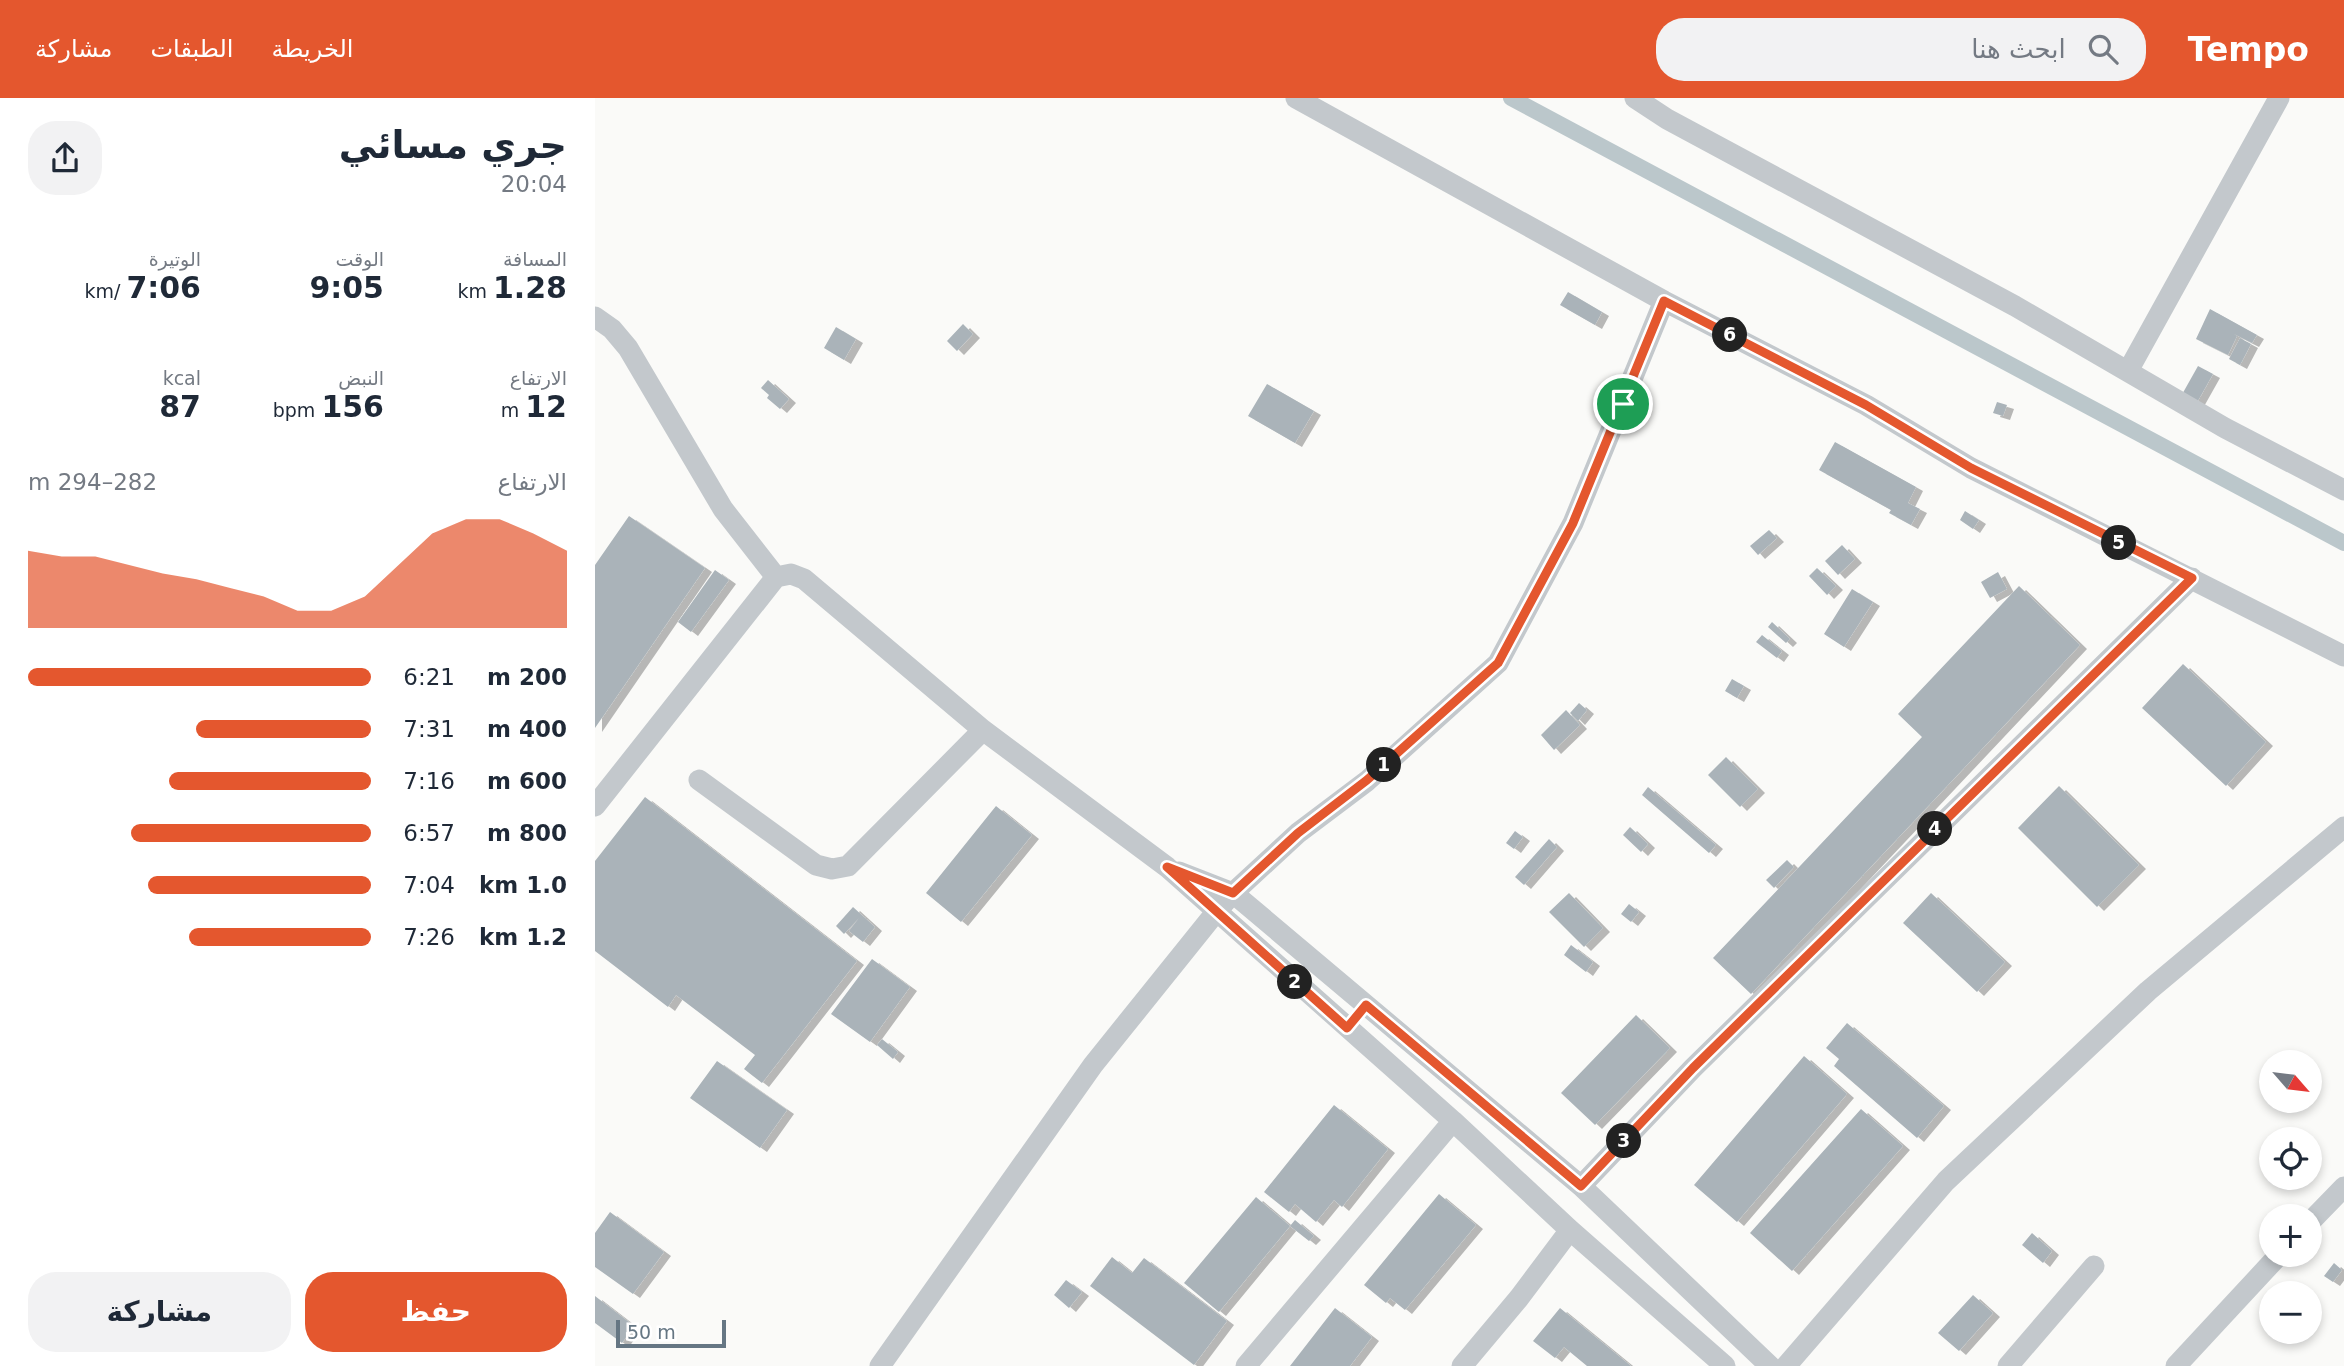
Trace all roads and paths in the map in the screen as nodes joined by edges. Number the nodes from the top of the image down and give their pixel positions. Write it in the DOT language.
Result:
graph roads {
  1 [pos="1296,98"];
  2 [pos="1635,98"];
  3 [pos="2279,98"];
  4 [pos="1664,301"];
  5 [pos="595,317"];
  6 [pos="2128,371"];
  7 [pos="2344,490"];
  8 [pos="776,577"];
  9 [pos="2192,578"];
  10 [pos="2344,656"];
  11 [pos="983,730"];
  12 [pos="699,780"];
  13 [pos="595,806"];
  14 [pos="2344,827"];
  15 [pos="1167,867"];
  16 [pos="1233,893"];
  17 [pos="1216,912"];
  18 [pos="1279,932"];
  19 [pos="1263,954"];
  20 [pos="1366,1005"];
  21 [pos="1347,1028"];
  22 [pos="1453,1121"];
  23 [pos="1581,1186"];
  24 [pos="2344,1186"];
  25 [pos="2322,1209"];
  26 [pos="1570,1230"];
  27 [pos="2094,1266"];
  28 [pos="2268,1267"];
  29 [pos="880,1366"];
  30 [pos="1246,1366"];
  31 [pos="1462,1366"];
  32 [pos="1725,1366"];
  33 [pos="1770,1366"];
  34 [pos="1786,1366"];
  35 [pos="2008,1366"];
  36 [pos="2176,1366"];
  1 -- 4 [label="street"];
  2 -- 6 [label="street"];
  3 -- 6 [label="street"];
  4 -- 9 [label="street"];
  4 -- 16 [label="street"];
  5 -- 8 [label="street"];
  6 -- 7 [label="street"];
  8 -- 11 [label="street"];
  8 -- 13 [label="street"];
  9 -- 10 [label="street"];
  9 -- 23 [label="street"];
  11 -- 12 [label="street"];
  11 -- 15 [label="street"];
  14 -- 34 [label="street"];
  15 -- 16 [label="street"];
  15 -- 17 [label="street"];
  16 -- 17 [label="street"];
  16 -- 18 [label="street"];
  17 -- 19 [label="street"];
  17 -- 29 [label="street"];
  18 -- 19 [label="street"];
  18 -- 20 [label="street"];
  19 -- 21 [label="street"];
  20 -- 21 [label="street"];
  20 -- 23 [label="street"];
  21 -- 22 [label="street"];
  22 -- 26 [label="street"];
  22 -- 30 [label="street"];
  23 -- 33 [label="street"];
  24 -- 25 [label="street"];
  26 -- 31 [label="street"];
  26 -- 32 [label="street"];
  27 -- 35 [label="street"];
  28 -- 36 [label="street"];
}
